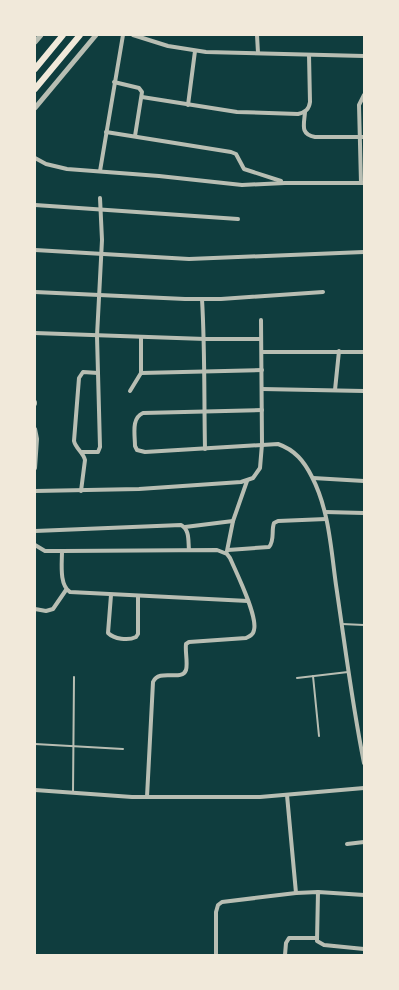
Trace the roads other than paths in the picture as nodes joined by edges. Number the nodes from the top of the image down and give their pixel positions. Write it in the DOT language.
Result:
graph roads {
  1 [pos="41,35"];
  2 [pos="63,35"];
  3 [pos="80,35"];
  4 [pos="96,35"];
  5 [pos="123,35"];
  6 [pos="133,35"];
  7 [pos="257,35"];
  8 [pos="35,42"];
  9 [pos="195,51"];
  10 [pos="258,53"];
  11 [pos="309,55"];
  12 [pos="364,56"];
  13 [pos="35,69"];
  14 [pos="114,82"];
  15 [pos="35,89"];
  16 [pos="364,95"];
  17 [pos="142,97"];
  18 [pos="188,105"];
  19 [pos="35,108"];
  20 [pos="305,112"];
  21 [pos="106,132"];
  22 [pos="135,136"];
  23 [pos="362,137"];
  24 [pos="35,158"];
  25 [pos="100,171"];
  26 [pos="285,183"];
  27 [pos="362,183"];
  28 [pos="100,198"];
  29 [pos="35,205"];
  30 [pos="100,210"];
  31 [pos="238,219"];
  32 [pos="35,250"];
  33 [pos="364,252"];
  34 [pos="101,255"];
  35 [pos="35,292"];
  36 [pos="323,292"];
  37 [pos="98,294"];
  38 [pos="202,299"];
  39 [pos="261,320"];
  40 [pos="35,333"];
  41 [pos="97,336"];
  42 [pos="141,337"];
  43 [pos="204,339"];
  44 [pos="262,339"];
  45 [pos="339,351"];
  46 [pos="262,352"];
  47 [pos="364,352"];
  48 [pos="262,370"];
  49 [pos="203,372"];
  50 [pos="98,373"];
  51 [pos="141,373"];
  52 [pos="262,389"];
  53 [pos="335,390"];
  54 [pos="130,391"];
  55 [pos="364,391"];
  56 [pos="262,410"];
  57 [pos="204,411"];
  58 [pos="35,429"];
  59 [pos="262,444"];
  60 [pos="205,449"];
  61 [pos="35,452"];
  62 [pos="82,452"];
  63 [pos="35,468"];
  64 [pos="313,478"];
  65 [pos="247,481"];
  66 [pos="364,481"];
  67 [pos="35,491"];
  68 [pos="81,491"];
  69 [pos="325,512"];
  70 [pos="364,513"];
  71 [pos="326,519"];
  72 [pos="233,521"];
  73 [pos="184,527"];
  74 [pos="35,531"];
  75 [pos="35,546"];
  76 [pos="189,550"];
  77 [pos="62,551"];
  78 [pos="227,552"];
  79 [pos="66,590"];
  80 [pos="111,595"];
  81 [pos="138,596"];
  82 [pos="248,601"];
  83 [pos="35,609"];
  84 [pos="342,624"];
  85 [pos="364,625"];
  86 [pos="348,672"];
  87 [pos="313,676"];
  88 [pos="74,677"];
  89 [pos="297,678"];
  90 [pos="319,736"];
  91 [pos="35,744"];
  92 [pos="73,746"];
  93 [pos="123,749"];
  94 [pos="364,763"];
  95 [pos="364,788"];
  96 [pos="35,790"];
  97 [pos="73,793"];
  98 [pos="287,795"];
  99 [pos="147,797"];
  100 [pos="364,842"];
  101 [pos="347,844"];
  102 [pos="318,892"];
  103 [pos="296,893"];
  104 [pos="364,895"];
  105 [pos="316,938"];
  106 [pos="364,949"];
  107 [pos="216,955"];
  108 [pos="286,955"];
  1 -- 8 [label="street"];
  2 -- 13 [label="highway"];
  3 -- 15 [label="highway"];
  4 -- 19 [label="street"];
  5 -- 14 [label="street"];
  6 -- 9 [label="street"];
  7 -- 10 [label="street"];
  9 -- 10 [label="street"];
  9 -- 18 [label="street"];
  10 -- 11 [label="street"];
  11 -- 12 [label="street"];
  11 -- 20 [label="street"];
  14 -- 17 [label="street"];
  14 -- 21 [label="street"];
  16 -- 23 [label="street"];
  17 -- 18 [label="street"];
  17 -- 22 [label="street"];
  18 -- 20 [label="street"];
  20 -- 23 [label="street"];
  21 -- 22 [label="street"];
  21 -- 25 [label="street"];
  22 -- 26 [label="street"];
  23 -- 27 [label="street"];
  24 -- 25 [label="street"];
  25 -- 26 [label="street"];
  26 -- 27 [label="street"];
  28 -- 30 [label="street"];
  29 -- 30 [label="street"];
  30 -- 31 [label="street"];
  30 -- 34 [label="street"];
  32 -- 34 [label="street"];
  33 -- 34 [label="street"];
  34 -- 37 [label="street"];
  35 -- 37 [label="street"];
  36 -- 38 [label="street"];
  37 -- 38 [label="street"];
  37 -- 41 [label="street"];
  38 -- 43 [label="street"];
  39 -- 44 [label="street"];
  40 -- 41 [label="street"];
  41 -- 42 [label="street"];
  41 -- 50 [label="street"];
  42 -- 43 [label="street"];
  42 -- 51 [label="street"];
  43 -- 44 [label="street"];
  43 -- 49 [label="street"];
  44 -- 46 [label="street"];
  45 -- 46 [label="street"];
  45 -- 47 [label="street"];
  45 -- 53 [label="street"];
  46 -- 48 [label="street"];
  48 -- 49 [label="street"];
  48 -- 52 [label="street"];
  49 -- 51 [label="street"];
  49 -- 57 [label="street"];
  50 -- 62 [label="street"];
  50 -- 62 [label="street"];
  51 -- 54 [label="street"];
  52 -- 53 [label="street"];
  52 -- 56 [label="street"];
  53 -- 55 [label="street"];
  56 -- 57 [label="street"];
  56 -- 59 [label="street"];
  57 -- 60 [label="street"];
  57 -- 60 [label="street"];
  58 -- 61 [label="street"];
  59 -- 60 [label="street"];
  59 -- 64 [label="street"];
  59 -- 65 [label="street"];
  61 -- 63 [label="street"];
  62 -- 68 [label="street"];
  64 -- 66 [label="street"];
  64 -- 69 [label="street"];
  65 -- 68 [label="street"];
  65 -- 72 [label="street"];
  67 -- 68 [label="street"];
  69 -- 70 [label="street"];
  69 -- 71 [label="street"];
  71 -- 78 [label="street"];
  71 -- 84 [label="street"];
  72 -- 73 [label="street"];
  72 -- 78 [label="street"];
  73 -- 74 [label="street"];
  73 -- 76 [label="street"];
  75 -- 77 [label="street"];
  76 -- 77 [label="street"];
  76 -- 78 [label="street"];
  77 -- 79 [label="street"];
  78 -- 82 [label="street"];
  79 -- 80 [label="street"];
  79 -- 83 [label="street"];
  80 -- 81 [label="street"];
  80 -- 81 [label="street"];
  81 -- 82 [label="street"];
  82 -- 99 [label="street"];
  84 -- 85 [label="lane"];
  84 -- 86 [label="street"];
  86 -- 87 [label="lane"];
  86 -- 94 [label="street"];
  87 -- 89 [label="lane"];
  87 -- 90 [label="lane"];
  88 -- 92 [label="lane"];
  91 -- 92 [label="lane"];
  92 -- 93 [label="lane"];
  92 -- 97 [label="lane"];
  95 -- 98 [label="street"];
  96 -- 97 [label="street"];
  97 -- 99 [label="street"];
  98 -- 99 [label="street"];
  98 -- 103 [label="street"];
  100 -- 101 [label="street"];
  102 -- 103 [label="street"];
  102 -- 104 [label="street"];
  102 -- 105 [label="street"];
  103 -- 107 [label="street"];
  105 -- 106 [label="street"];
  105 -- 108 [label="street"];
}
